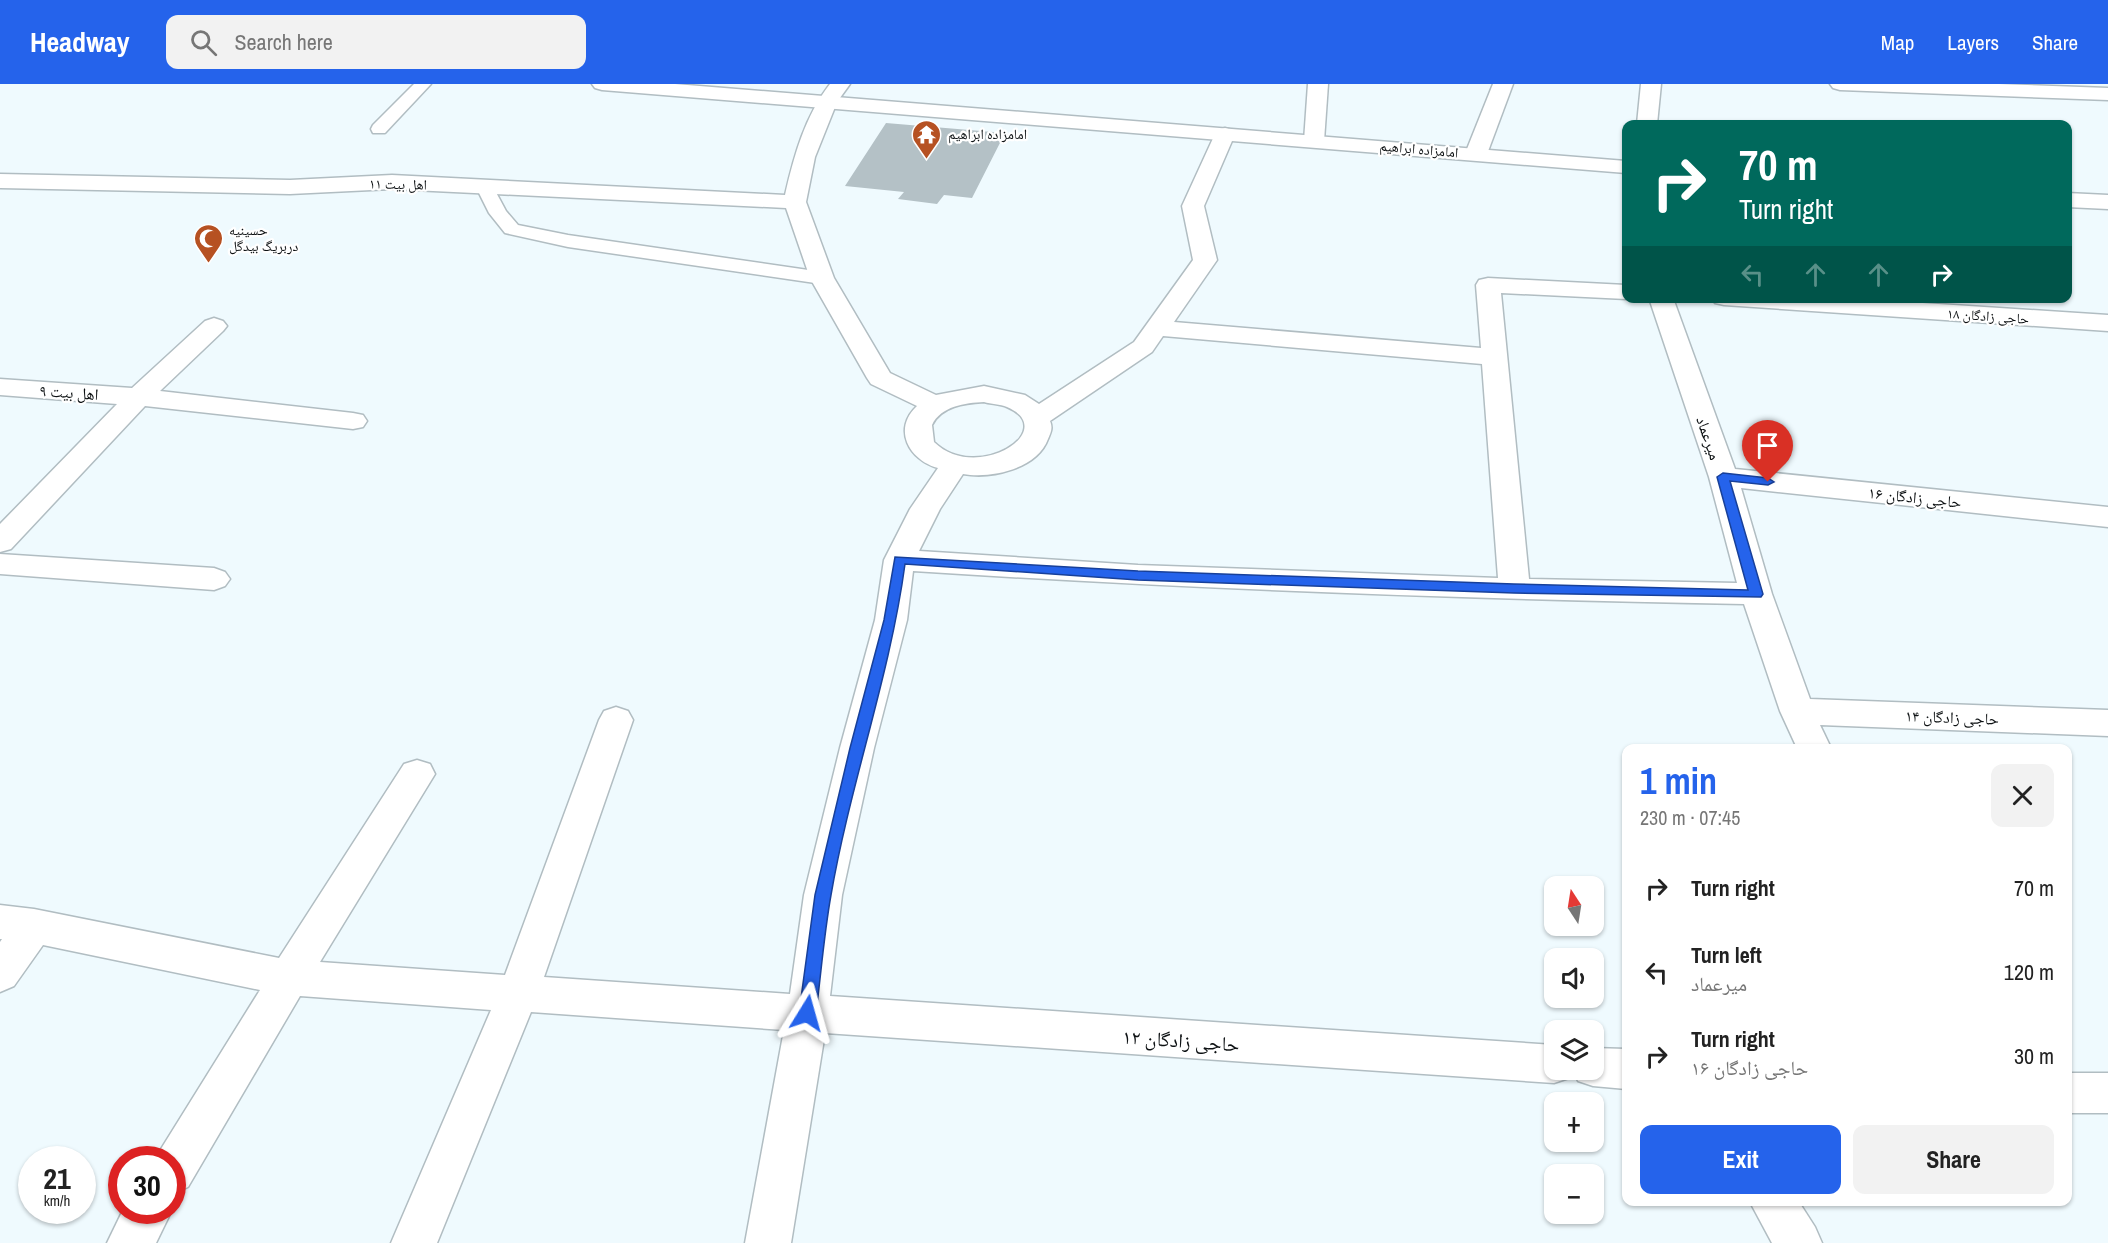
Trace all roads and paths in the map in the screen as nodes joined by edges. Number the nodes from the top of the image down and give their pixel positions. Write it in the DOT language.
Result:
graph roads {
  1 [pos="423,84"];
  2 [pos="602,84"];
  3 [pos="840,84"];
  4 [pos="1318,84"];
  5 [pos="1503,84"];
  6 [pos="1651,84"];
  7 [pos="1840,84"];
  8 [pos="2108,94"];
  9 [pos="827,101"];
  10 [pos="1647,120"];
  11 [pos="379,129"];
  12 [pos="1225,134"];
  13 [pos="1314,141"];
  14 [pos="1476,154"];
  15 [pos="1622,167"];
  16 [pos="0,181"];
  17 [pos="485,187"];
  18 [pos="2072,200"];
  19 [pos="795,202"];
  20 [pos="2108,202"];
  21 [pos="822,278"];
  22 [pos="1622,292"];
  23 [pos="1663,303"];
  24 [pos="1801,303"];
  25 [pos="2108,323"];
  26 [pos="214,326"];
  27 [pos="1156,328"];
  28 [pos="1494,357"];
  29 [pos="0,387"];
  30 [pos="138,397"];
  31 [pos="935,405"];
  32 [pos="1036,418"];
  33 [pos="353,421"];
  34 [pos="954,465"];
  35 [pos="1723,477"];
  36 [pos="2108,517"];
  37 [pos="0,542"];
  38 [pos="899,560"];
  39 [pos="0,564"];
  40 [pos="214,579"];
  41 [pos="1514,589"];
  42 [pos="1756,594"];
  43 [pos="1797,711"];
  44 [pos="616,720"];
  45 [pos="2108,723"];
  46 [pos="1812,744"];
  47 [pos="417,774"];
  48 [pos="17,924"];
  49 [pos="0,974"];
  50 [pos="289,978"];
  51 [pos="519,992"];
  52 [pos="807,1013"];
  53 [pos="1544,1063"];
  54 [pos="1604,1068"];
  55 [pos="1622,1069"];
  56 [pos="2072,1093"];
  57 [pos="2108,1093"];
  58 [pos="186,1149"];
  59 [pos="1776,1206"];
  60 [pos="141,1224"];
  61 [pos="130,1243"];
  62 [pos="414,1243"];
  63 [pos="768,1243"];
  64 [pos="1799,1243"];
  1 -- 11 [label="lane"];
  2 -- 9 [label="street, امامزاده ابراهیم"];
  3 -- 9 [label="street"];
  4 -- 13 [label="street"];
  5 -- 14 [label="street"];
  6 -- 10 [label="street"];
  7 -- 8 [label="street"];
  9 -- 12 [label="street, امامزاده ابراهیم"];
  9 -- 19 [label="street"];
  12 -- 13 [label="street, امامزاده ابراهیم"];
  12 -- 27 [label="street"];
  13 -- 14 [label="street, امامزاده ابراهیم"];
  14 -- 15 [label="street, امامزاده ابراهیم"];
  16 -- 17 [label="street, اهل بیت ۱۱"];
  17 -- 19 [label="street, اهل بیت ۱۱"];
  17 -- 21 [label="lane"];
  18 -- 20 [label="street"];
  19 -- 21 [label="street"];
  21 -- 31 [label="street"];
  22 -- 28 [label="street"];
  23 -- 35 [label="street, میرعماد"];
  24 -- 25 [label="street, حاجی زادگان ۱۸"];
  26 -- 30 [label="street"];
  27 -- 28 [label="street"];
  27 -- 32 [label="street"];
  28 -- 41 [label="street"];
  29 -- 30 [label="street, اهل بیت ۹"];
  30 -- 33 [label="street, اهل بیت ۹"];
  30 -- 37 [label="street"];
  31 -- 32 [label="street"];
  31 -- 34 [label="street"];
  32 -- 34 [label="street"];
  34 -- 38 [label="street"];
  35 -- 36 [label="street, حاجی زادگان ۱۶"];
  35 -- 42 [label="street, میرعماد"];
  38 -- 41 [label="street"];
  38 -- 52 [label="street"];
  39 -- 40 [label="street"];
  41 -- 42 [label="street"];
  42 -- 43 [label="street, میرعماد"];
  43 -- 45 [label="street, حاجی زادگان ۱۴"];
  43 -- 46 [label="street, میرعماد"];
  44 -- 51 [label="street"];
  47 -- 50 [label="street"];
  48 -- 49 [label="street"];
  48 -- 50 [label="street, حاجی زادگان ۱۲"];
  50 -- 51 [label="street, حاجی زادگان ۱۲"];
  50 -- 58 [label="street"];
  51 -- 52 [label="street, حاجی زادگان ۱۲"];
  51 -- 62 [label="street"];
  52 -- 53 [label="street, حاجی زادگان ۱۲"];
  52 -- 63 [label="street"];
  54 -- 55 [label="street"];
  56 -- 57 [label="street"];
  59 -- 64 [label="street"];
  60 -- 61 [label="street"];
}
